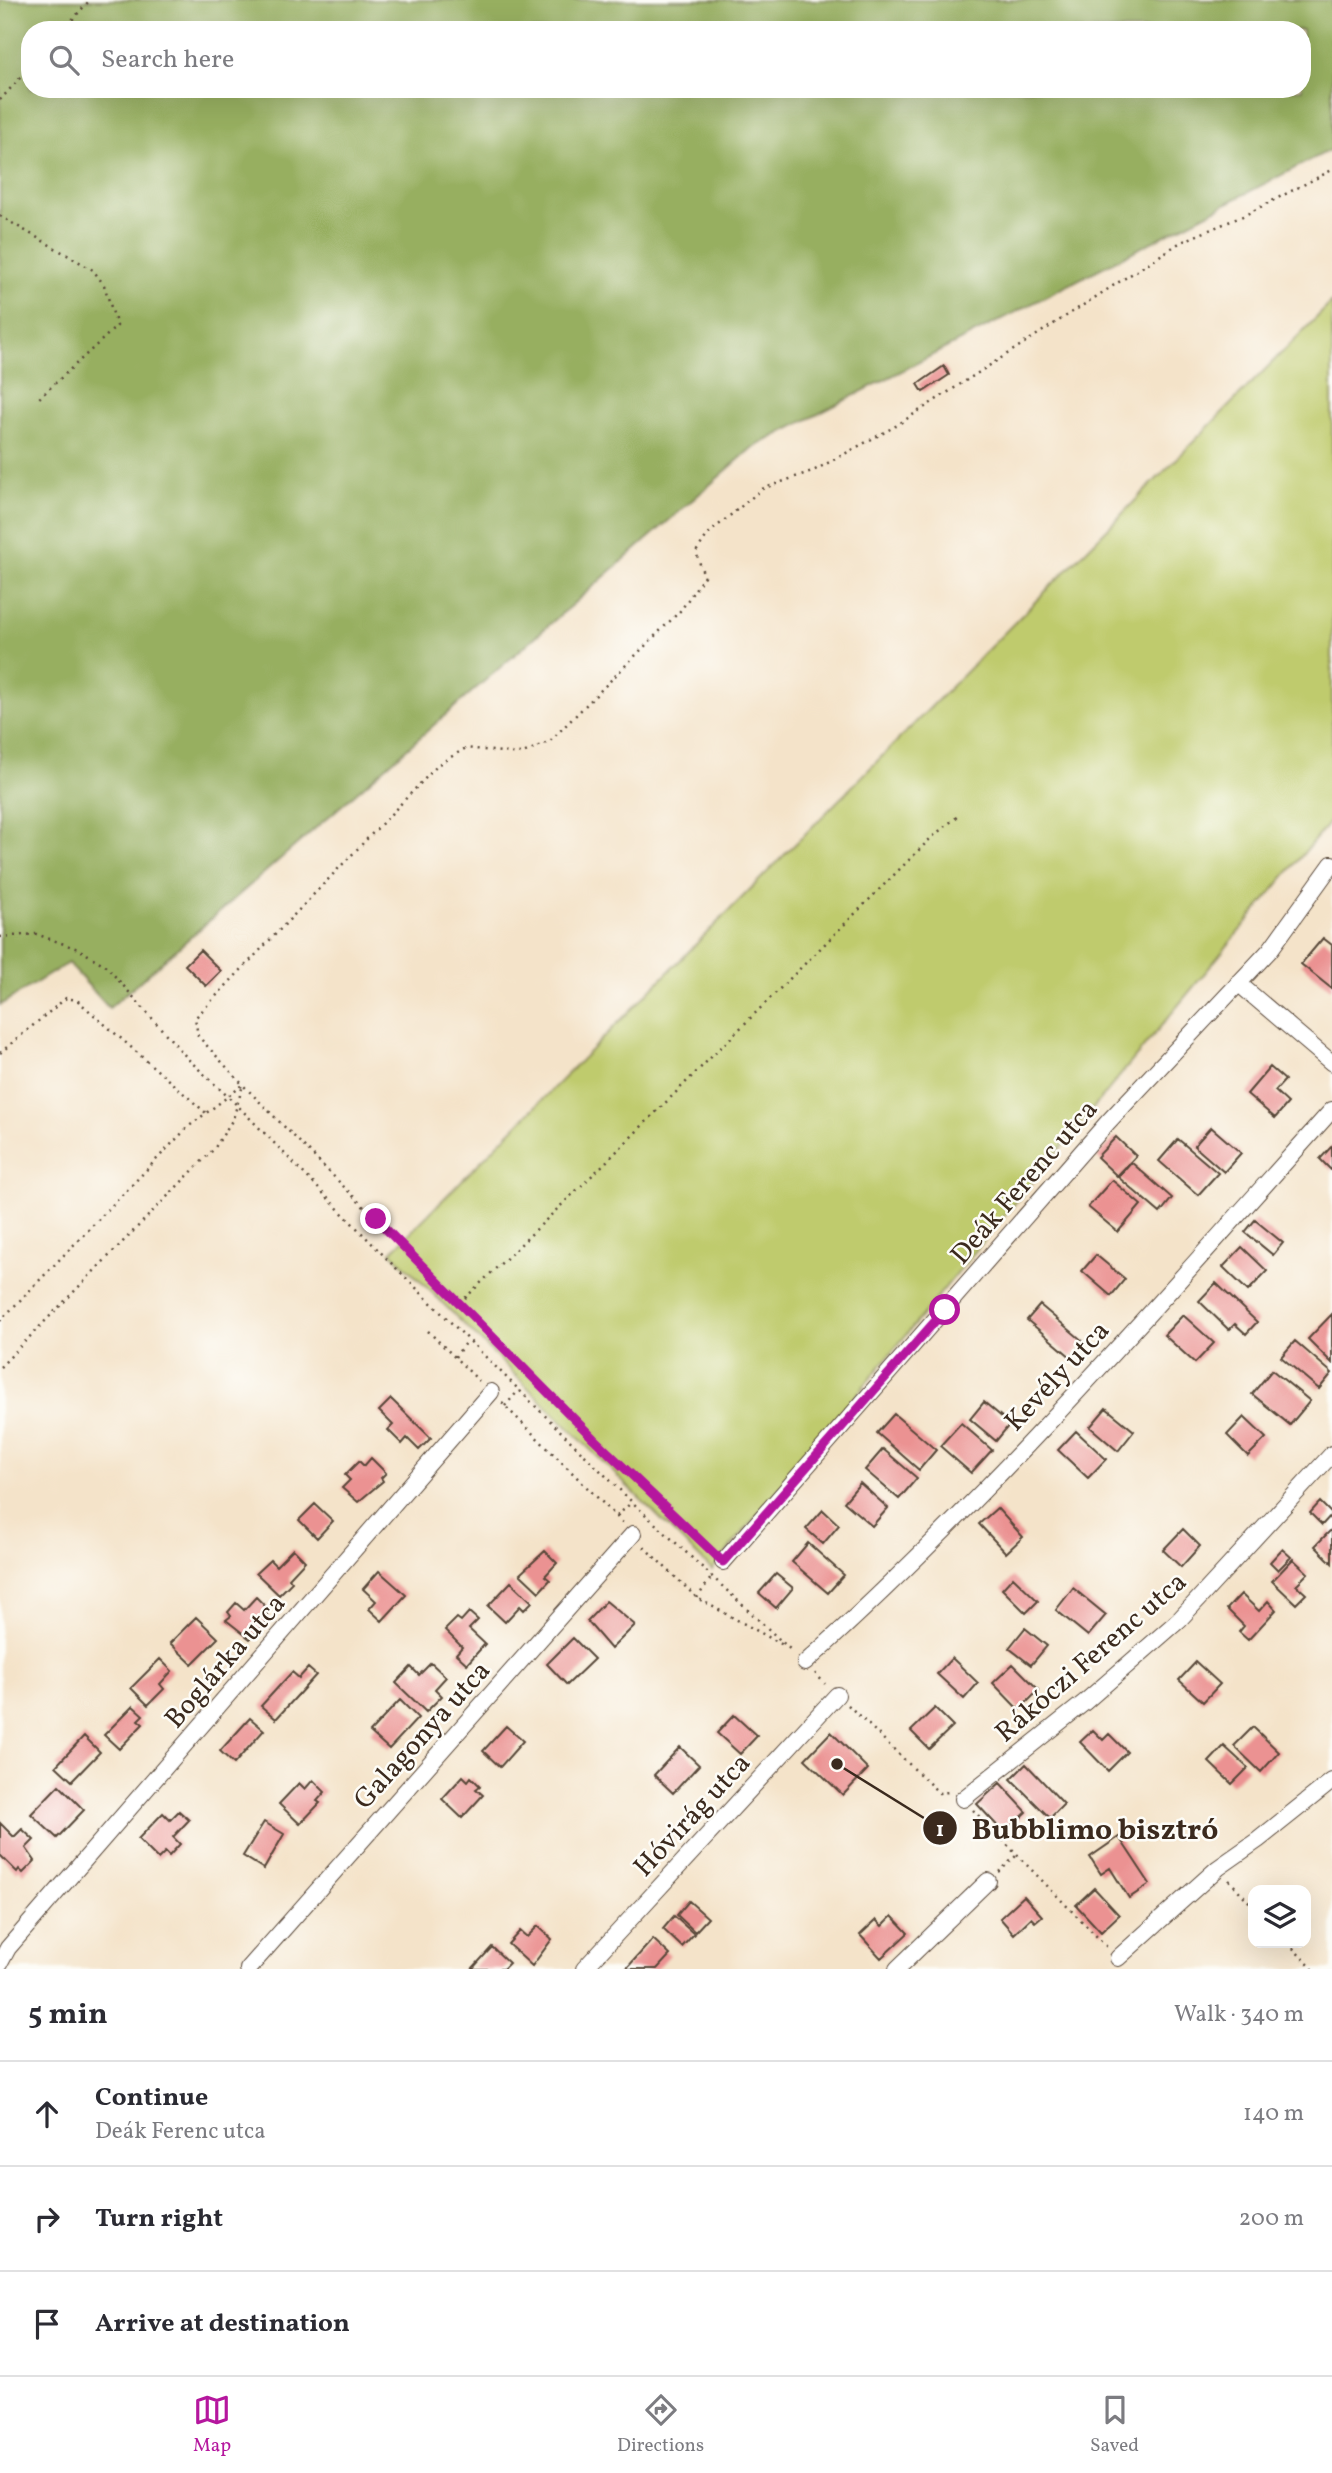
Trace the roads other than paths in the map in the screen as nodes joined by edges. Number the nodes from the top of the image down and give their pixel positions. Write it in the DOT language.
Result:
graph roads {
  1 [pos="1332,864"];
  2 [pos="1238,983"];
  3 [pos="1332,1063"];
  4 [pos="1332,1110"];
  5 [pos="491,1392"];
  6 [pos="1332,1454"];
  7 [pos="632,1534"];
  8 [pos="723,1562"];
  9 [pos="805,1663"];
  10 [pos="837,1695"];
  11 [pos="1332,1781"];
  12 [pos="963,1799"];
  13 [pos="988,1881"];
  14 [pos="1118,1958"];
  15 [pos="0,1963"];
  16 [pos="248,1969"];
  17 [pos="584,1969"];
  18 [pos="897,1969"];
  1 -- 2 [label="street, Deák Ferenc utca"];
  2 -- 3 [label="street"];
  2 -- 8 [label="street, Deák Ferenc utca"];
  4 -- 9 [label="street, Kevély utca"];
  5 -- 15 [label="street, Boglárka utca"];
  6 -- 12 [label="street, Rákóczi Ferenc utca"];
  7 -- 16 [label="street, Galagonya utca"];
  10 -- 17 [label="street, Hóvirág utca"];
  11 -- 14 [label="street"];
  13 -- 18 [label="street"];
}
